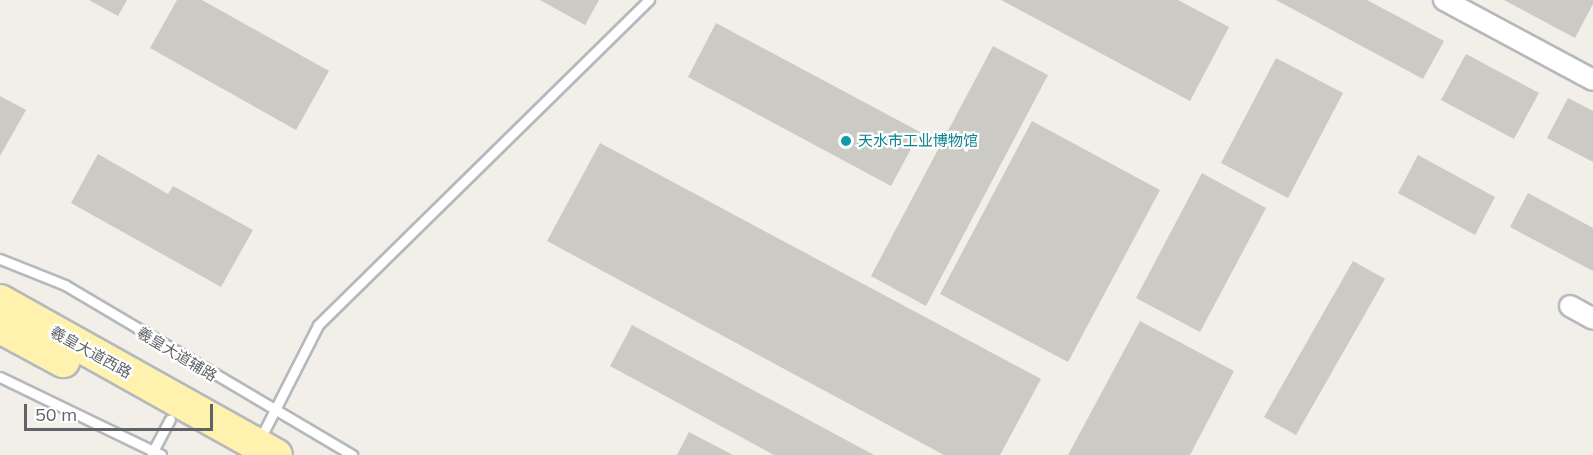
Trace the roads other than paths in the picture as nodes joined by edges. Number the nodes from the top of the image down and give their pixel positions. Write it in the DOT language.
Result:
graph roads {
  1 [pos="649,0"];
  2 [pos="1444,0"];
  3 [pos="1593,80"];
  4 [pos="0,259"];
  5 [pos="0,301"];
  6 [pos="1570,306"];
  7 [pos="1593,319"];
  8 [pos="0,327"];
  9 [pos="0,377"];
  10 [pos="273,413"];
  11 [pos="170,418"];
  12 [pos="257,452"];
  13 [pos="155,453"];
  14 [pos="352,455"];
  1 -- 10 [label="lane"];
  2 -- 3 [label="street"];
  4 -- 10 [label="lane, 羲皇大道辅路"];
  5 -- 12 [label="main road, 羲皇大道西路"];
  6 -- 7 [label="street"];
  8 -- 11 [label="main road, 羲皇大道西路"];
  9 -- 13 [label="lane"];
  10 -- 12 [label="lane"];
  10 -- 14 [label="lane, 羲皇大道辅路"];
  11 -- 12 [label="main road, 羲皇大道西路"];
  11 -- 13 [label="lane"];
}
